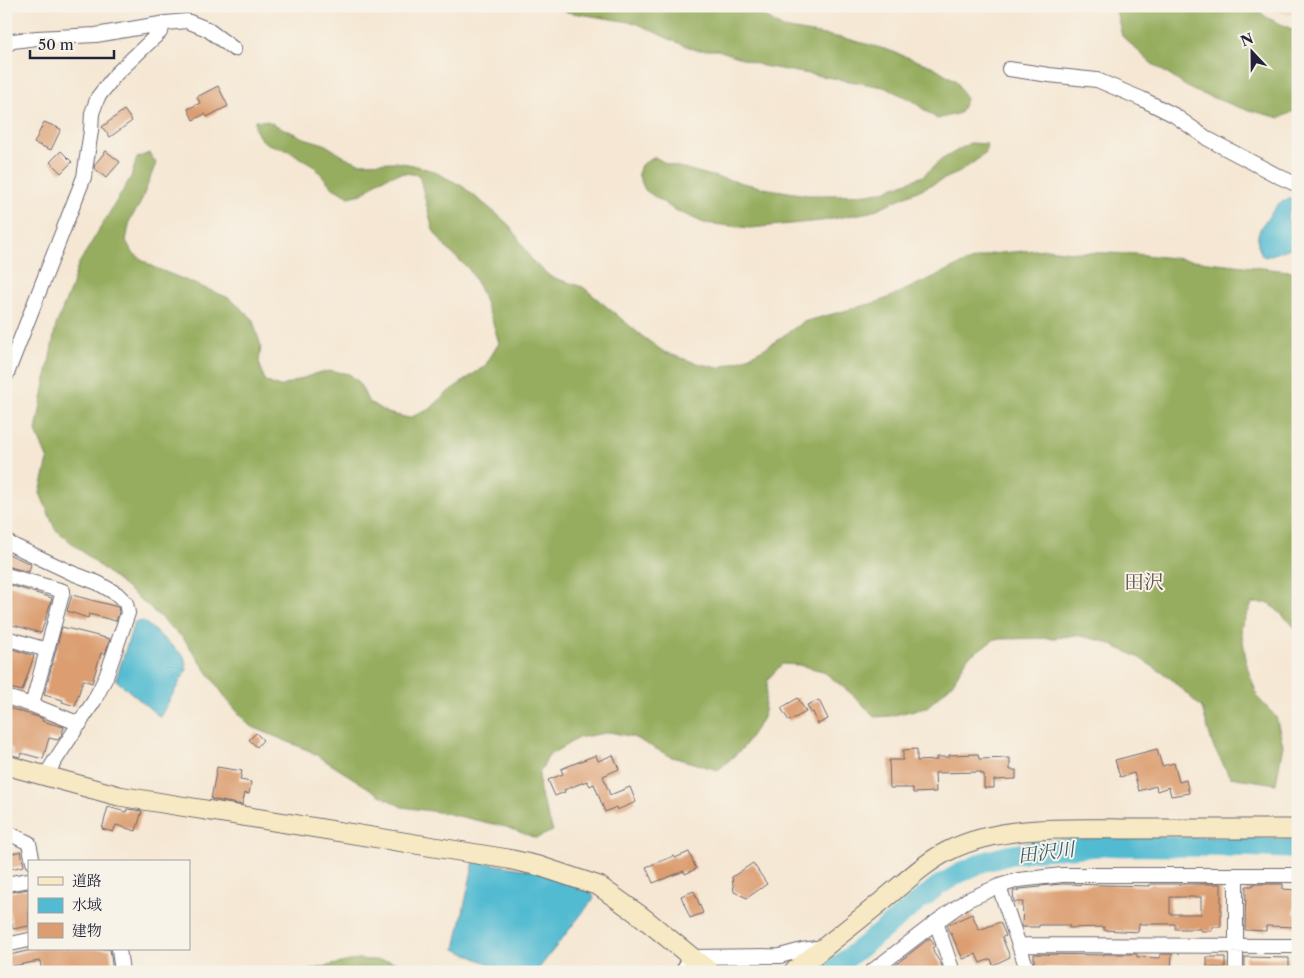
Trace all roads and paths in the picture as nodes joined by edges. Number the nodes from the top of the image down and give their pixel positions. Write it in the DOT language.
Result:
graph roads {
  1 [pos="164,24"];
  2 [pos="6,44"];
  3 [pos="234,49"];
  4 [pos="1010,69"];
  5 [pos="1298,185"];
  6 [pos="6,376"];
  7 [pos="6,539"];
  8 [pos="6,575"];
  9 [pos="6,638"];
  10 [pos="47,650"];
  11 [pos="6,697"];
  12 [pos="32,704"];
  13 [pos="80,724"];
  14 [pos="6,765"];
  15 [pos="45,776"];
  16 [pos="1298,829"];
  17 [pos="6,832"];
  18 [pos="33,860"];
  19 [pos="1236,875"];
  20 [pos="1298,875"];
  21 [pos="28,880"];
  22 [pos="6,884"];
  23 [pos="999,886"];
  24 [pos="936,922"];
  25 [pos="28,940"];
  26 [pos="6,945"];
  27 [pos="1019,945"];
  28 [pos="1236,946"];
  29 [pos="1298,946"];
  30 [pos="824,947"];
  31 [pos="119,950"];
  32 [pos="687,964"];
  33 [pos="122,972"];
  34 [pos="710,972"];
  35 [pos="793,972"];
  36 [pos="871,972"];
  37 [pos="953,972"];
  38 [pos="1028,972"];
  39 [pos="1236,972"];
  1 -- 2 [label="street"];
  1 -- 3 [label="street"];
  1 -- 6 [label="street"];
  4 -- 5 [label="street"];
  7 -- 13 [label="street"];
  8 -- 10 [label="street"];
  9 -- 10 [label="street"];
  10 -- 12 [label="street"];
  11 -- 12 [label="street"];
  12 -- 13 [label="street"];
  13 -- 15 [label="street"];
  14 -- 15 [label="street"];
  15 -- 32 [label="street"];
  16 -- 30 [label="street"];
  17 -- 18 [label="street"];
  19 -- 20 [label="street"];
  19 -- 23 [label="street"];
  19 -- 28 [label="street"];
  21 -- 22 [label="street"];
  23 -- 24 [label="street"];
  23 -- 27 [label="street"];
  24 -- 36 [label="street"];
  24 -- 37 [label="street"];
  25 -- 26 [label="street"];
  27 -- 28 [label="street"];
  27 -- 38 [label="street"];
  28 -- 29 [label="street"];
  28 -- 39 [label="street"];
  30 -- 32 [label="street"];
  30 -- 35 [label="street"];
  31 -- 33 [label="street"];
  32 -- 34 [label="street"];
}
